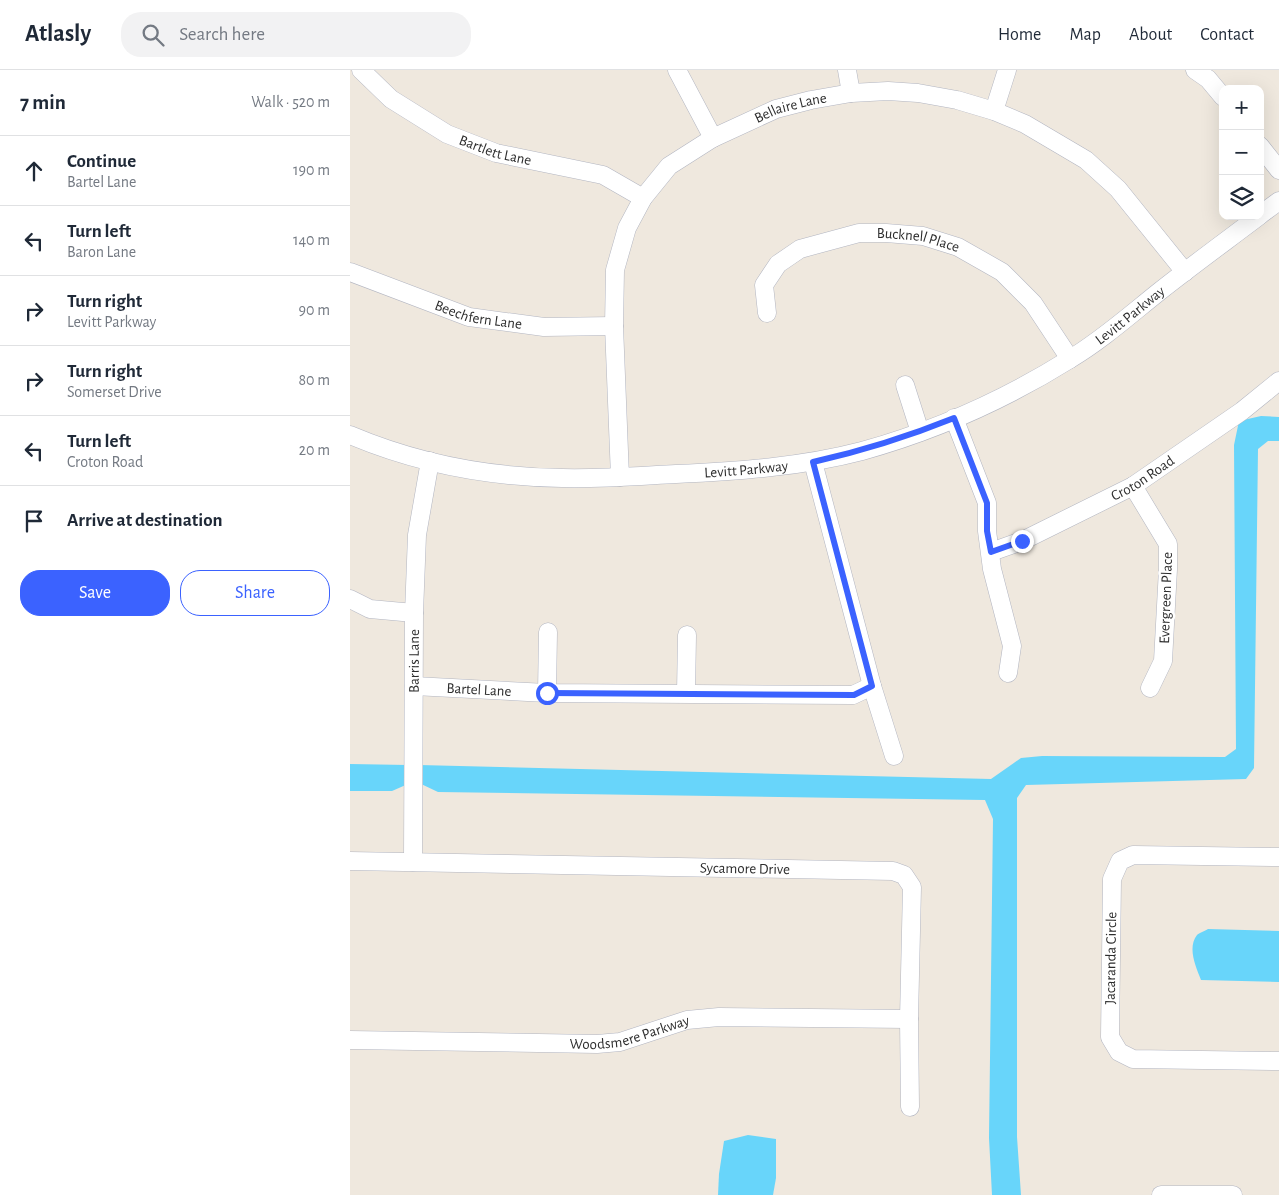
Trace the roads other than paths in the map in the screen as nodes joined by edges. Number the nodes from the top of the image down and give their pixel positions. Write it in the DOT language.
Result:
graph roads {
  1 [pos="361,70"];
  2 [pos="677,70"];
  3 [pos="846,70"];
  4 [pos="1007,70"];
  5 [pos="1207,73"];
  6 [pos="850,92"];
  7 [pos="1219,92"];
  8 [pos="994,111"];
  9 [pos="712,138"];
  10 [pos="1264,151"];
  11 [pos="1279,170"];
  12 [pos="643,198"];
  13 [pos="1279,201"];
  14 [pos="1264,213"];
  15 [pos="1255,220"];
  16 [pos="350,272"];
  17 [pos="1185,272"];
  18 [pos="767,313"];
  19 [pos="614,326"];
  20 [pos="1070,359"];
  21 [pos="1279,381"];
  22 [pos="905,385"];
  23 [pos="954,418"];
  24 [pos="920,432"];
  25 [pos="350,435"];
  26 [pos="430,461"];
  27 [pos="813,462"];
  28 [pos="620,477"];
  29 [pos="1133,486"];
  30 [pos="991,552"];
  31 [pos="350,599"];
  32 [pos="414,612"];
  33 [pos="548,632"];
  34 [pos="687,636"];
  35 [pos="1008,672"];
  36 [pos="414,686"];
  37 [pos="872,686"];
  38 [pos="1150,688"];
  39 [pos="547,693"];
  40 [pos="686,693"];
  41 [pos="894,756"];
  42 [pos="1279,857"];
  43 [pos="350,861"];
  44 [pos="413,862"];
  45 [pos="909,1019"];
  46 [pos="350,1040"];
  47 [pos="1279,1061"];
  48 [pos="910,1107"];
  49 [pos="1160,1195"];
  50 [pos="1233,1195"];
  1 -- 12 [label="street, Bartlett Lane"];
  2 -- 9 [label="street"];
  3 -- 6 [label="street"];
  4 -- 8 [label="street"];
  5 -- 7 [label="street"];
  6 -- 8 [label="street, Bellaire Lane"];
  6 -- 9 [label="street, Bellaire Lane"];
  8 -- 17 [label="street, Bellaire Lane"];
  9 -- 12 [label="street, Bellaire Lane"];
  10 -- 11 [label="street"];
  12 -- 19 [label="street, Bellaire Lane"];
  13 -- 14 [label="street, Levitt Parkway"];
  15 -- 17 [label="street, Levitt Parkway"];
  16 -- 19 [label="street, Beechfern Lane"];
  17 -- 20 [label="street, Levitt Parkway"];
  18 -- 20 [label="street, Bucknell Place"];
  19 -- 28 [label="street, Bellaire Lane"];
  20 -- 23 [label="street, Levitt Parkway"];
  21 -- 29 [label="street, Croton Road"];
  22 -- 24 [label="street"];
  23 -- 24 [label="street, Levitt Parkway"];
  23 -- 30 [label="street"];
  24 -- 27 [label="street, Levitt Parkway"];
  25 -- 26 [label="street, Levitt Parkway"];
  26 -- 28 [label="street, Levitt Parkway"];
  26 -- 32 [label="street, Barris Lane"];
  27 -- 28 [label="street, Levitt Parkway"];
  27 -- 37 [label="street"];
  29 -- 30 [label="street, Croton Road"];
  29 -- 38 [label="street, Evergreen Place"];
  30 -- 35 [label="street"];
  31 -- 32 [label="street"];
  32 -- 36 [label="street, Barris Lane"];
  33 -- 39 [label="street"];
  34 -- 40 [label="street"];
  36 -- 39 [label="street, Bartel Lane"];
  36 -- 44 [label="street, Barris Lane"];
  37 -- 40 [label="street, Bartel Lane"];
  37 -- 41 [label="street"];
  39 -- 40 [label="street, Bartel Lane"];
  42 -- 47 [label="street, Jacaranda Circle"];
  43 -- 44 [label="street, Sycamore Drive"];
  44 -- 45 [label="street, Sycamore Drive"];
  45 -- 46 [label="street, Woodsmere Parkway"];
  45 -- 48 [label="street, Sycamore Drive"];
  49 -- 50 [label="street"];
}
